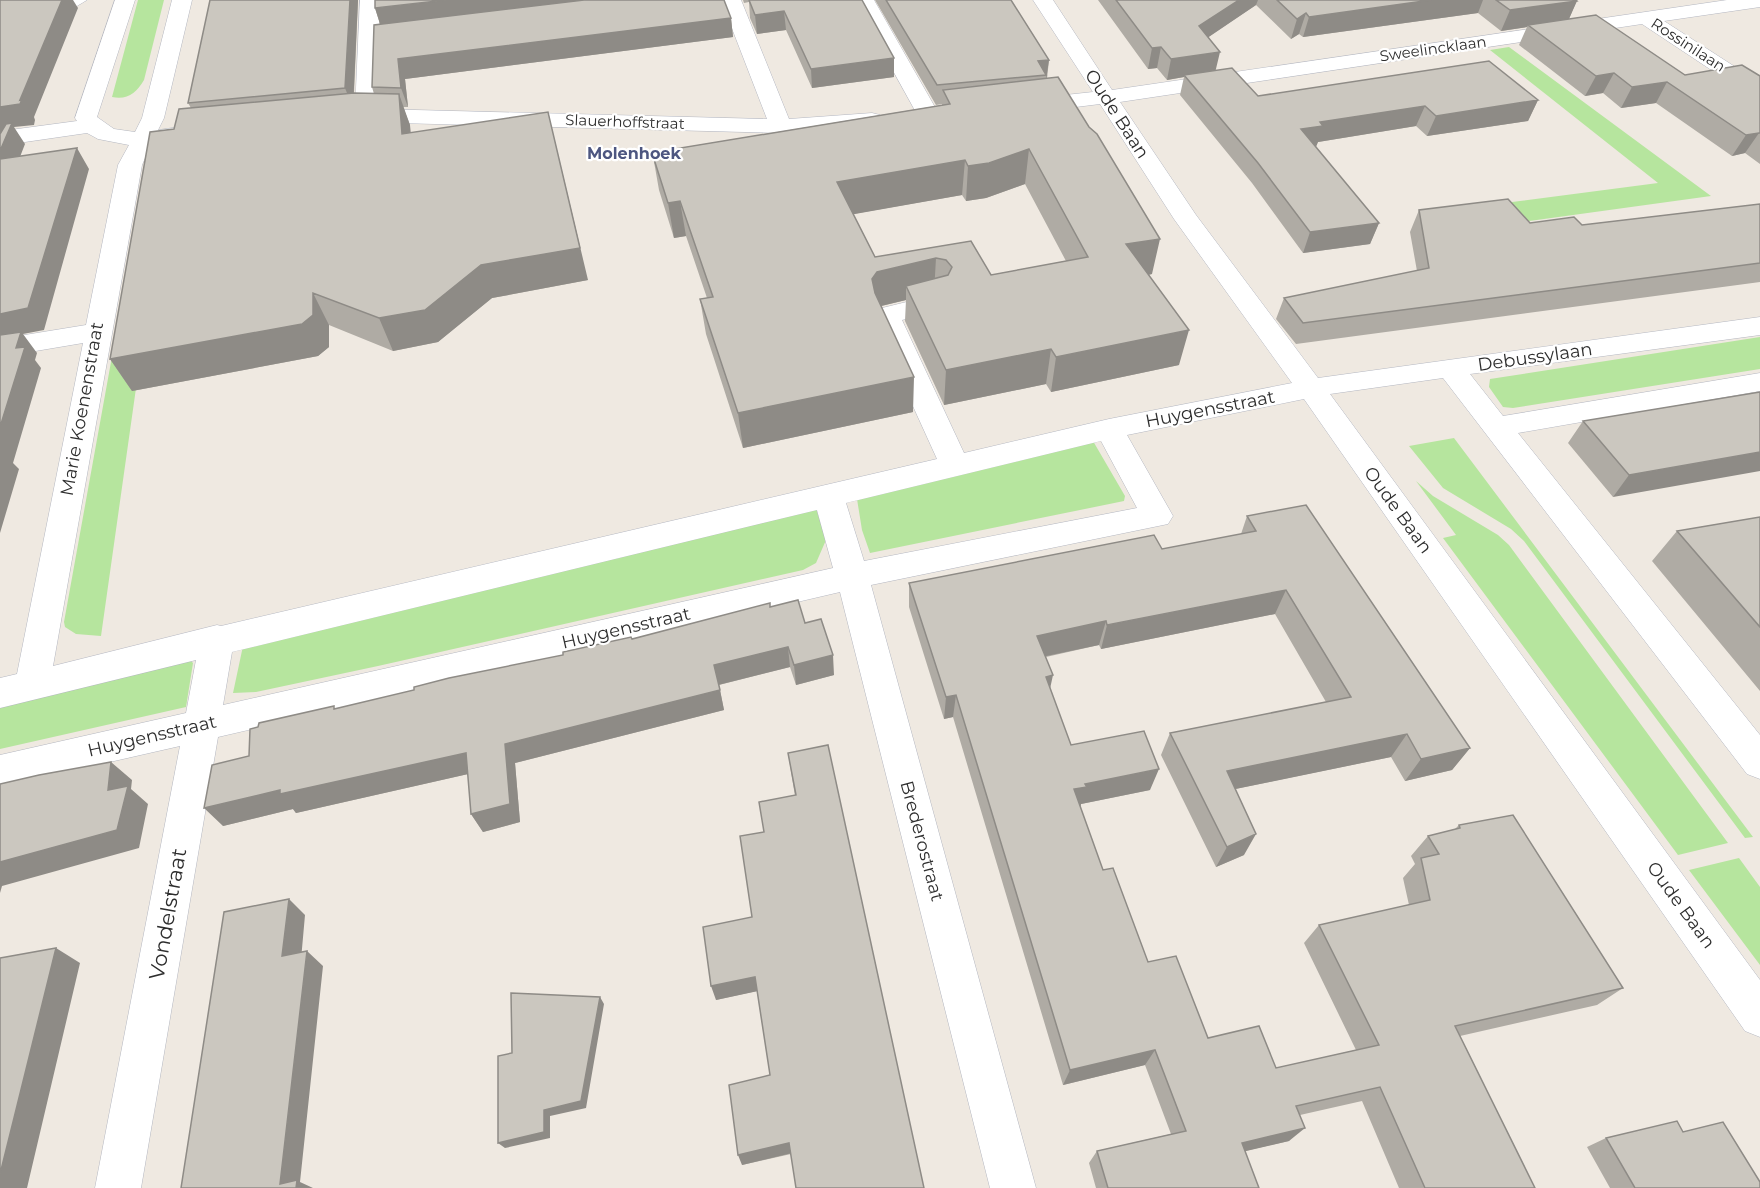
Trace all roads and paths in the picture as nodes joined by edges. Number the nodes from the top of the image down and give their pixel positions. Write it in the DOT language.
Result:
graph roads {
  1 [pos="77,0"];
  2 [pos="125,0"];
  3 [pos="182,0"];
  4 [pos="370,0"];
  5 [pos="864,0"];
  6 [pos="1043,0"];
  7 [pos="1760,1"];
  8 [pos="733,6"];
  9 [pos="0,9"];
  10 [pos="759,9"];
  11 [pos="1646,18"];
  12 [pos="440,28"];
  13 [pos="369,37"];
  14 [pos="1760,92"];
  15 [pos="1106,97"];
  16 [pos="1008,108"];
  17 [pos="951,113"];
  18 [pos="366,115"];
  19 [pos="929,116"];
  20 [pos="334,117"];
  21 [pos="90,126"];
  22 [pos="781,126"];
  23 [pos="214,129"];
  24 [pos="144,137"];
  25 [pos="0,156"];
  26 [pos="935,303"];
  27 [pos="1760,326"];
  28 [pos="96,332"];
  29 [pos="0,348"];
  30 [pos="1450,368"];
  31 [pos="1760,382"];
  32 [pos="1311,388"];
  33 [pos="1496,427"];
  34 [pos="1109,429"];
  35 [pos="955,465"];
  36 [pos="828,495"];
  37 [pos="852,576"];
  38 [pos="217,639"];
  39 [pos="32,685"];
  40 [pos="0,693"];
  41 [pos="202,724"];
  42 [pos="1753,745"];
  43 [pos="0,771"];
  44 [pos="1760,1016"];
  45 [pos="118,1188"];
  46 [pos="1013,1188"];
  1 -- 9 [label="street"];
  2 -- 21 [label="street"];
  3 -- 24 [label="street, Marie Koenenstraat"];
  4 -- 13 [label="street"];
  5 -- 19 [label="street"];
  6 -- 15 [label="street, Oude Baan"];
  7 -- 11 [label="street, Sweelincklaan"];
  8 -- 10 [label="street"];
  8 -- 22 [label="street"];
  11 -- 14 [label="street, Rossinilaan"];
  11 -- 15 [label="street, Sweelincklaan"];
  12 -- 13 [label="street"];
  13 -- 18 [label="street"];
  15 -- 16 [label="street"];
  15 -- 32 [label="street, Oude Baan"];
  17 -- 19 [label="street, Slauerhoffstraat"];
  18 -- 20 [label="street, Slauerhoffstraat"];
  18 -- 22 [label="street, Slauerhoffstraat"];
  19 -- 22 [label="street, Slauerhoffstraat"];
  21 -- 24 [label="street"];
  21 -- 25 [label="street"];
  23 -- 24 [label="street"];
  24 -- 28 [label="street, Marie Koenenstraat"];
  26 -- 35 [label="street"];
  27 -- 30 [label="street, Debussylaan"];
  28 -- 29 [label="street"];
  28 -- 39 [label="street, Marie Koenenstraat"];
  30 -- 32 [label="street, Debussylaan"];
  30 -- 33 [label="street"];
  31 -- 33 [label="street"];
  32 -- 34 [label="street, Huygensstraat"];
  32 -- 44 [label="street, Oude Baan"];
  33 -- 42 [label="street"];
  34 -- 35 [label="street, Huygensstraat"];
  34 -- 37 [label="street, Huygensstraat"];
  35 -- 36 [label="street, Huygensstraat"];
  36 -- 37 [label="street, Brederostraat"];
  36 -- 38 [label="street, Huygensstraat"];
  37 -- 41 [label="street, Huygensstraat"];
  37 -- 46 [label="street, Brederostraat"];
  38 -- 39 [label="street, Huygensstraat"];
  38 -- 41 [label="street, Vondelstraat"];
  39 -- 40 [label="street, Huygensstraat"];
  41 -- 43 [label="street, Huygensstraat"];
  41 -- 45 [label="street, Vondelstraat"];
}
